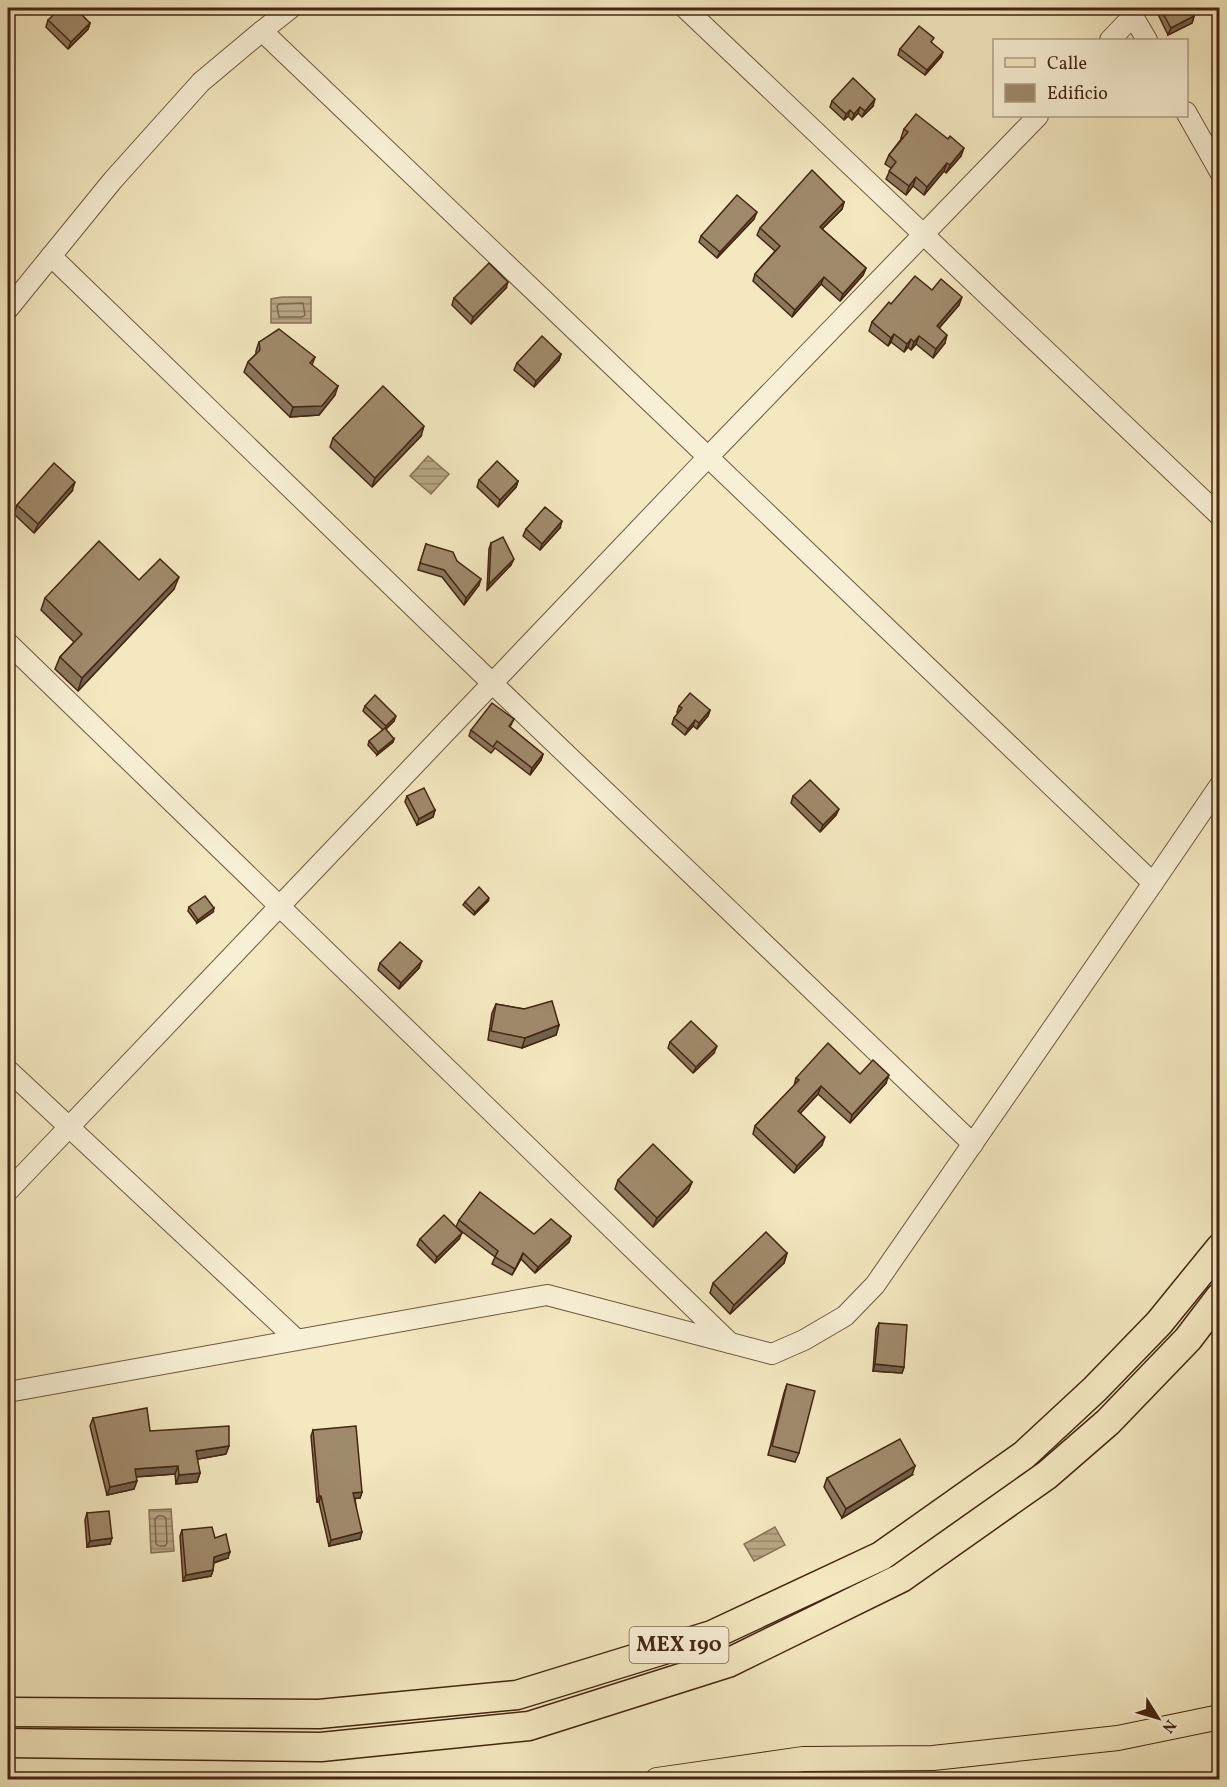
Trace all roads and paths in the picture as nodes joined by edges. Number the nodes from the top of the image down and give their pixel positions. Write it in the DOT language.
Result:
graph roads {
  1 [pos="291,8"];
  2 [pos="685,8"];
  3 [pos="1131,12"];
  4 [pos="262,31"];
  5 [pos="1111,39"];
  6 [pos="1146,39"];
  7 [pos="1188,116"];
  8 [pos="1037,117"];
  9 [pos="1220,172"];
  10 [pos="924,235"];
  11 [pos="51,256"];
  12 [pos="8,309"];
  13 [pos="708,458"];
  14 [pos="1220,516"];
  15 [pos="8,643"];
  16 [pos="492,683"];
  17 [pos="1220,785"];
  18 [pos="1153,883"];
  19 [pos="279,906"];
  20 [pos="8,1070"];
  21 [pos="68,1128"];
  22 [pos="973,1144"];
  23 [pos="8,1191"];
  24 [pos="1220,1248"];
  25 [pos="1220,1297"];
  26 [pos="296,1340"];
  27 [pos="730,1343"];
  28 [pos="8,1392"];
  29 [pos="8,1712"];
  30 [pos="1220,1717"];
  31 [pos="8,1743"];
  32 [pos="657,1779"];
  1 -- 4 [label="street"];
  2 -- 10 [label="street"];
  3 -- 5 [label="street"];
  3 -- 6 [label="street"];
  4 -- 11 [label="street"];
  4 -- 13 [label="street"];
  7 -- 9 [label="street"];
  8 -- 10 [label="street"];
  10 -- 13 [label="street"];
  10 -- 14 [label="street"];
  11 -- 12 [label="street"];
  11 -- 16 [label="street"];
  13 -- 16 [label="street"];
  13 -- 18 [label="street"];
  15 -- 19 [label="street"];
  16 -- 19 [label="street"];
  16 -- 22 [label="street"];
  17 -- 18 [label="street"];
  18 -- 22 [label="street"];
  19 -- 21 [label="street"];
  19 -- 27 [label="street"];
  20 -- 21 [label="street"];
  21 -- 23 [label="street"];
  21 -- 26 [label="street"];
  22 -- 27 [label="street"];
  24 -- 29 [label="highway, MEX 190"];
  25 -- 31 [label="highway, MEX 190"];
  26 -- 27 [label="street"];
  26 -- 28 [label="street"];
  30 -- 32 [label="main road"];
}
